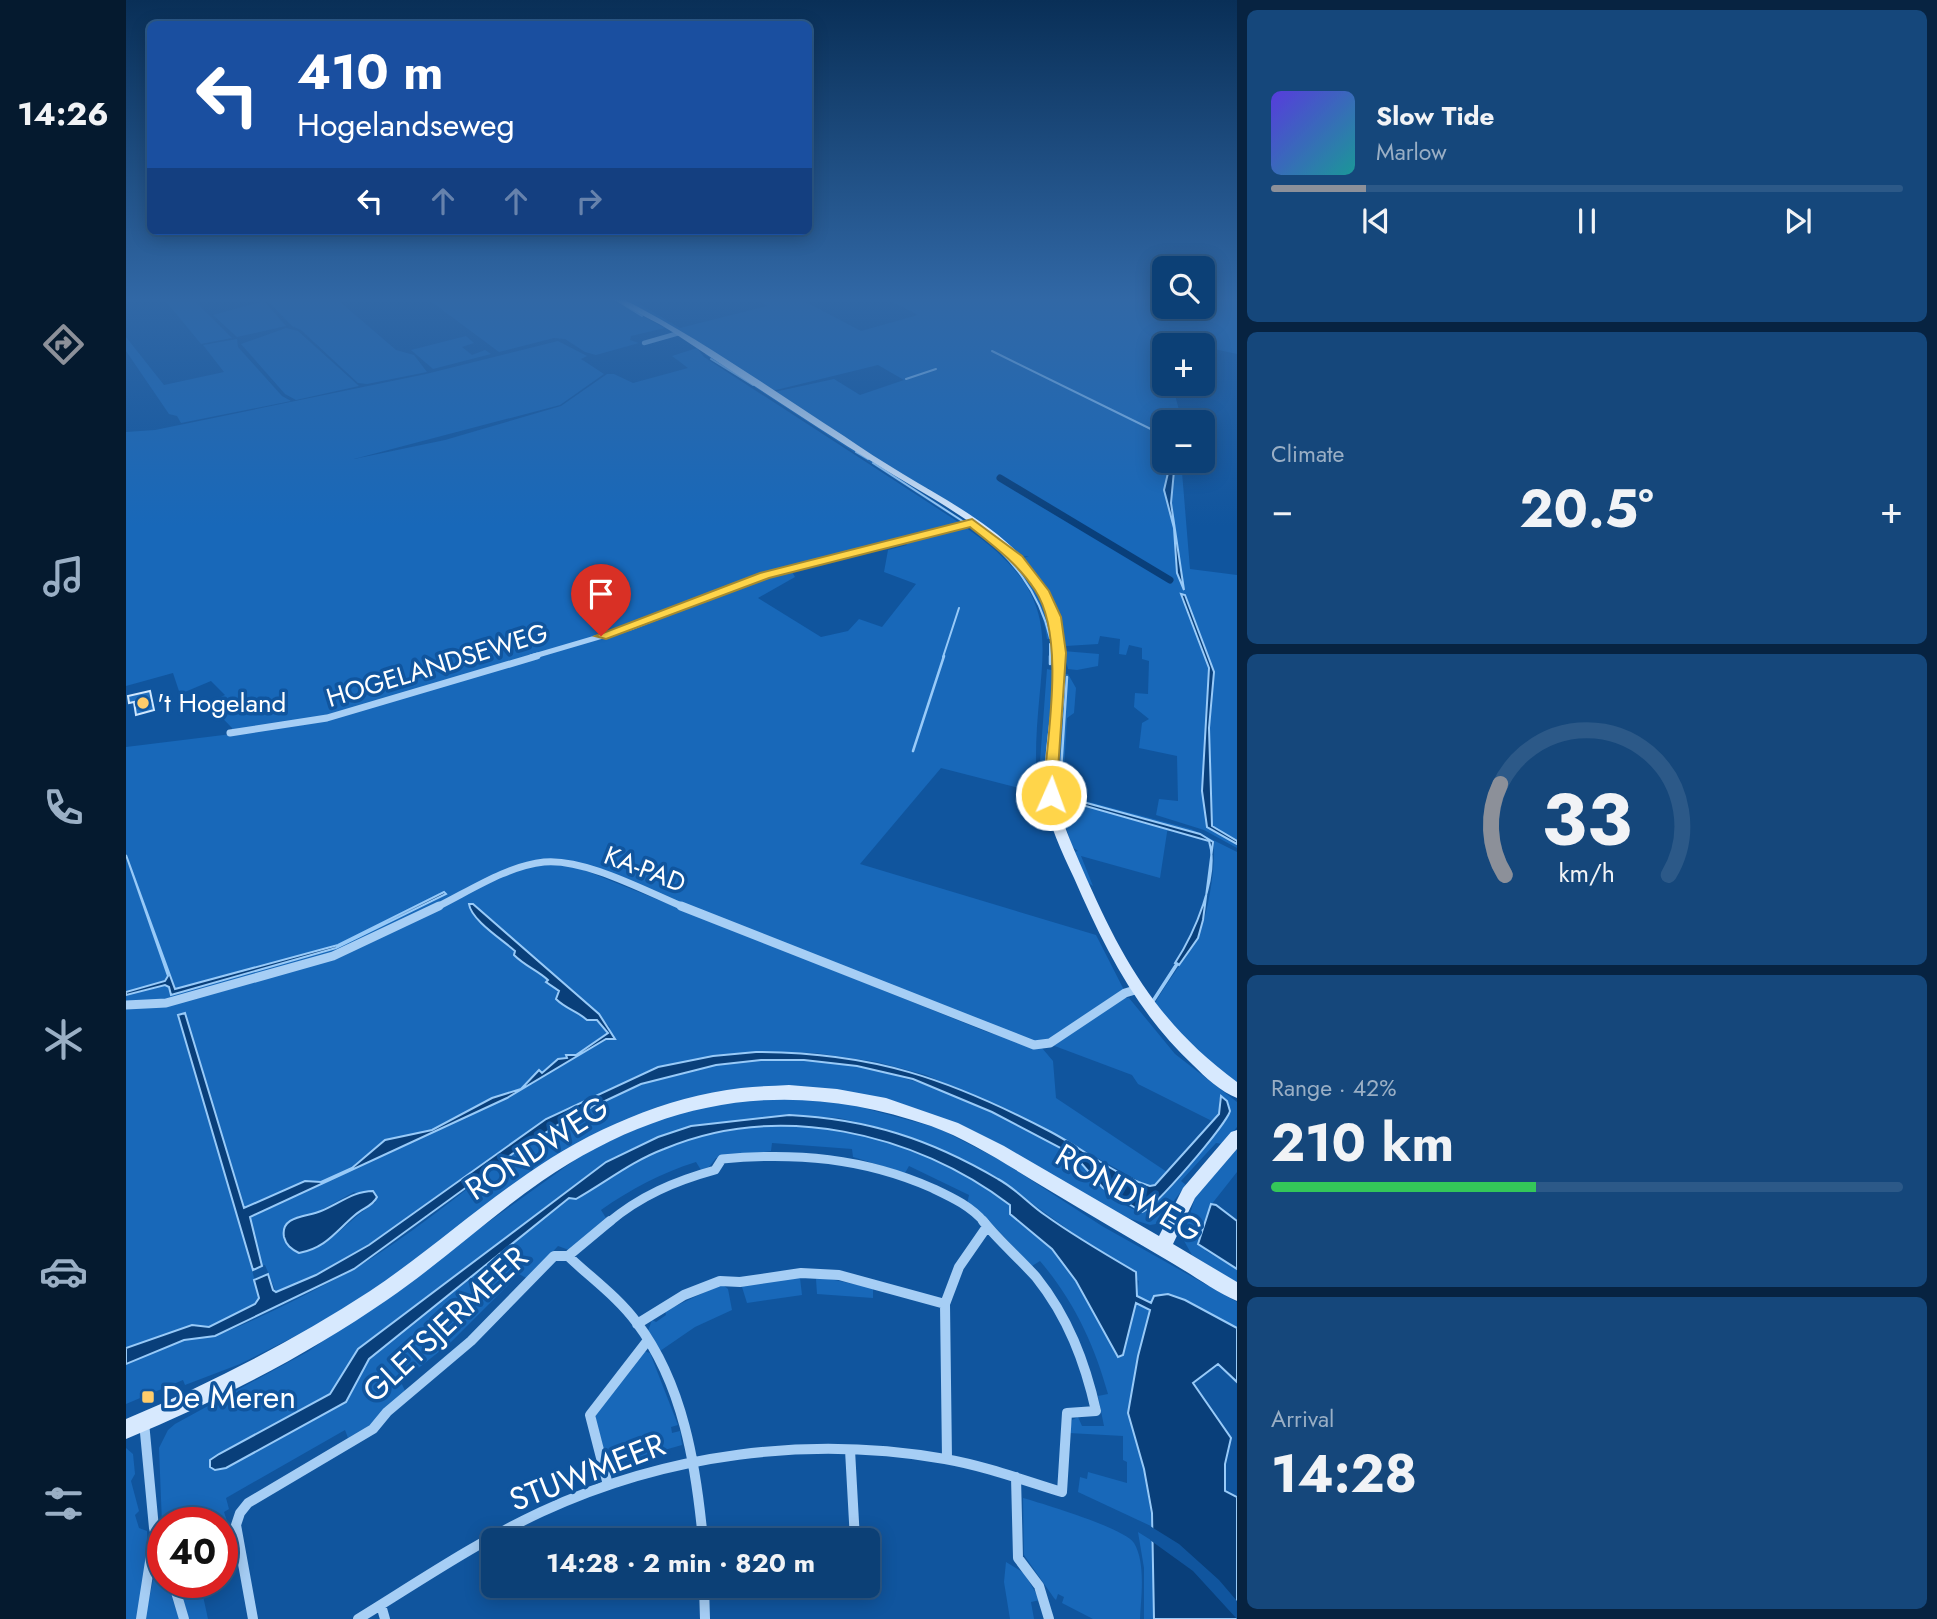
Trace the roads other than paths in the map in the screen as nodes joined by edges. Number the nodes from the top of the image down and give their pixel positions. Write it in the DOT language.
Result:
graph roads {
  1 [pos="745,376"];
  2 [pos="972,523"];
  3 [pos="230,733"];
  4 [pos="1135,990"];
  5 [pos="126,1005"];
  6 [pos="1237,1091"];
  7 [pos="1237,1137"];
  8 [pos="986,1228"];
  9 [pos="1163,1247"];
  10 [pos="568,1256"];
  11 [pos="1237,1292"];
  12 [pos="945,1304"];
  13 [pos="637,1324"];
  14 [pos="648,1340"];
  15 [pos="135,1425"];
  16 [pos="850,1450"];
  17 [pos="947,1460"];
  18 [pos="692,1462"];
  19 [pos="1016,1477"];
  20 [pos="608,1485"];
  21 [pos="1062,1492"];
  22 [pos="151,1507"];
  23 [pos="700,1528"];
  24 [pos="854,1528"];
  25 [pos="147,1580"];
  26 [pos="178,1598"];
  27 [pos="704,1598"];
  28 [pos="380,1605"];
  29 [pos="141,1619"];
  30 [pos="184,1619"];
  31 [pos="253,1619"];
  32 [pos="358,1619"];
  33 [pos="385,1619"];
  34 [pos="705,1619"];
  35 [pos="1049,1619"];
  1 -- 2 [label="street"];
  2 -- 3 [label="street, HOGELANDSEWEG"];
  2 -- 4 [label="street"];
  4 -- 5 [label="street, KA-PAD"];
  4 -- 6 [label="street"];
  7 -- 9 [label="street"];
  8 -- 10 [label="street, GLETSJERMEER"];
  8 -- 12 [label="street"];
  8 -- 21 [label="street, GLETSJERMEER"];
  9 -- 11 [label="street, RONDWEG"];
  9 -- 15 [label="street, RONDWEG"];
  10 -- 13 [label="street"];
  10 -- 31 [label="street, GLETSJERMEER"];
  12 -- 13 [label="street"];
  12 -- 17 [label="street"];
  13 -- 14 [label="street"];
  14 -- 18 [label="street"];
  14 -- 20 [label="street"];
  15 -- 22 [label="street"];
  16 -- 17 [label="street, STUWMEER"];
  16 -- 18 [label="street, STUWMEER"];
  16 -- 24 [label="street"];
  17 -- 19 [label="street, STUWMEER"];
  18 -- 20 [label="street, STUWMEER"];
  18 -- 23 [label="street"];
  19 -- 21 [label="street, STUWMEER"];
  19 -- 35 [label="street"];
  20 -- 28 [label="street, STUWMEER"];
  25 -- 29 [label="street"];
  26 -- 30 [label="street"];
  27 -- 34 [label="street"];
  28 -- 32 [label="street, STUWMEER"];
  28 -- 33 [label="street"];
}
